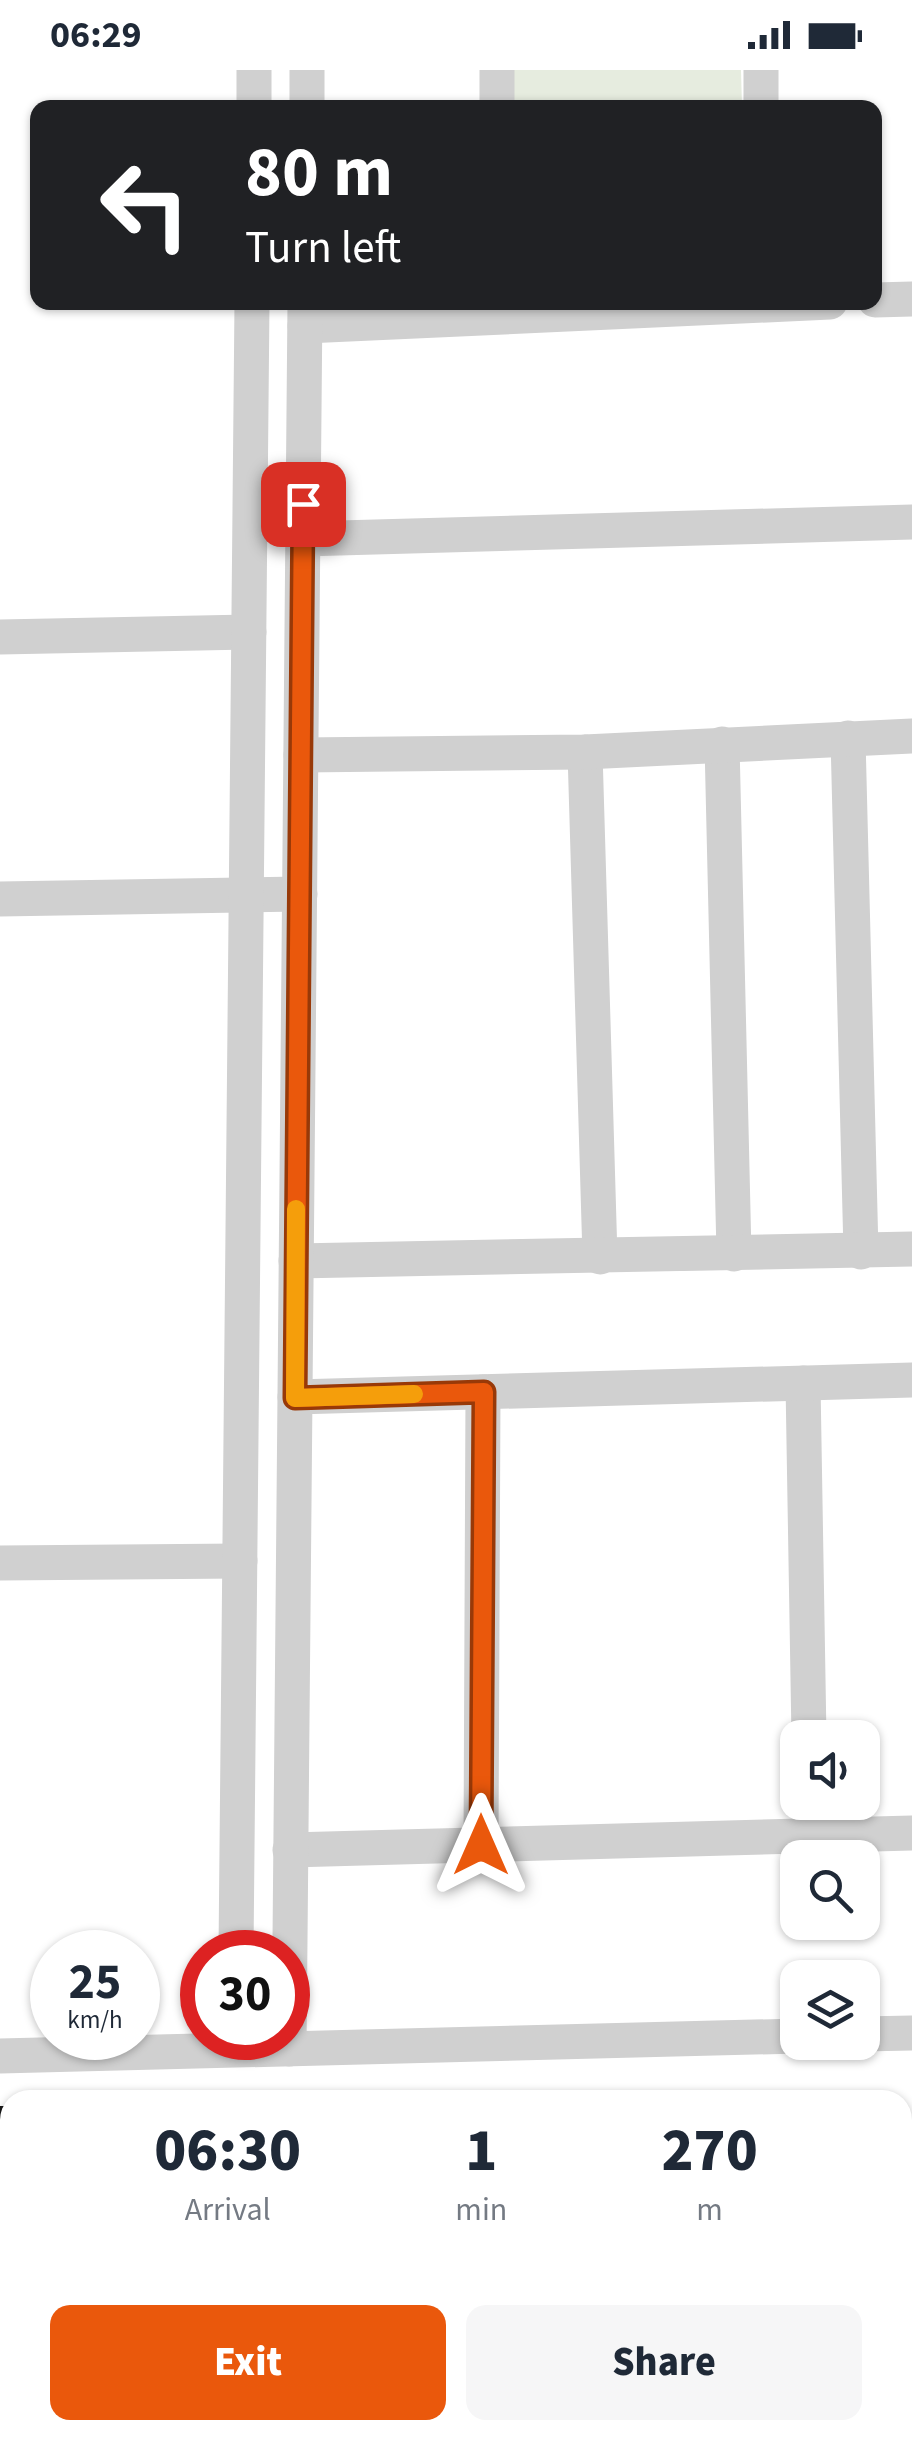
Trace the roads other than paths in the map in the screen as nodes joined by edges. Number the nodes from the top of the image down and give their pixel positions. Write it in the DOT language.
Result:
graph roads {
  1 [pos="254,70"];
  2 [pos="308,70"];
  3 [pos="498,70"];
  4 [pos="761,70"];
  5 [pos="254,100"];
  6 [pos="307,100"];
  7 [pos="497,100"];
  8 [pos="762,100"];
  9 [pos="912,299"];
  10 [pos="882,300"];
  11 [pos="252,310"];
  12 [pos="497,310"];
  13 [pos="305,314"];
  14 [pos="912,522"];
  15 [pos="302,539"];
  16 [pos="249,632"];
  17 [pos="0,636"];
  18 [pos="912,736"];
  19 [pos="848,738"];
  20 [pos="722,744"];
  21 [pos="585,752"];
  22 [pos="301,755"];
  23 [pos="300,894"];
  24 [pos="246,895"];
  25 [pos="0,899"];
  26 [pos="912,1249"];
  27 [pos="861,1252"];
  28 [pos="734,1254"];
  29 [pos="600,1256"];
  30 [pos="296,1260"];
  31 [pos="912,1380"];
  32 [pos="803,1383"];
  33 [pos="484,1392"];
  34 [pos="295,1398"];
  35 [pos="240,1561"];
  36 [pos="0,1564"];
  37 [pos="809,1720"];
  38 [pos="798,1820"];
  39 [pos="818,1820"];
  40 [pos="912,1833"];
  41 [pos="481,1845"];
  42 [pos="290,1850"];
  43 [pos="236,1930"];
  44 [pos="290,1930"];
  45 [pos="912,2033"];
  46 [pos="880,2034"];
  47 [pos="780,2036"];
  48 [pos="180,2047"];
  49 [pos="310,2048"];
  50 [pos="0,2056"];
  1 -- 5 [label="street"];
  2 -- 6 [label="street"];
  3 -- 7 [label="street"];
  4 -- 8 [label="street"];
  9 -- 10 [label="street"];
  11 -- 16 [label="street"];
  12 -- 13 [label="street"];
  13 -- 15 [label="street"];
  14 -- 15 [label="street"];
  15 -- 22 [label="street"];
  16 -- 17 [label="street"];
  16 -- 24 [label="street"];
  18 -- 19 [label="street"];
  19 -- 20 [label="street"];
  19 -- 27 [label="street"];
  20 -- 21 [label="street"];
  20 -- 28 [label="street"];
  21 -- 22 [label="street"];
  21 -- 29 [label="street"];
  22 -- 23 [label="street"];
  23 -- 24 [label="street"];
  23 -- 30 [label="street"];
  24 -- 25 [label="street"];
  24 -- 35 [label="street"];
  26 -- 27 [label="street"];
  27 -- 28 [label="street"];
  28 -- 29 [label="street"];
  29 -- 30 [label="street"];
  30 -- 34 [label="street"];
  31 -- 32 [label="street"];
  32 -- 33 [label="street"];
  32 -- 37 [label="street"];
  33 -- 34 [label="street"];
  33 -- 41 [label="street"];
  34 -- 42 [label="street"];
  35 -- 36 [label="street"];
  35 -- 43 [label="street"];
  38 -- 41 [label="street"];
  39 -- 40 [label="street"];
  41 -- 42 [label="street"];
  42 -- 44 [label="street"];
  45 -- 46 [label="street"];
  47 -- 49 [label="street"];
  48 -- 50 [label="street"];
}
